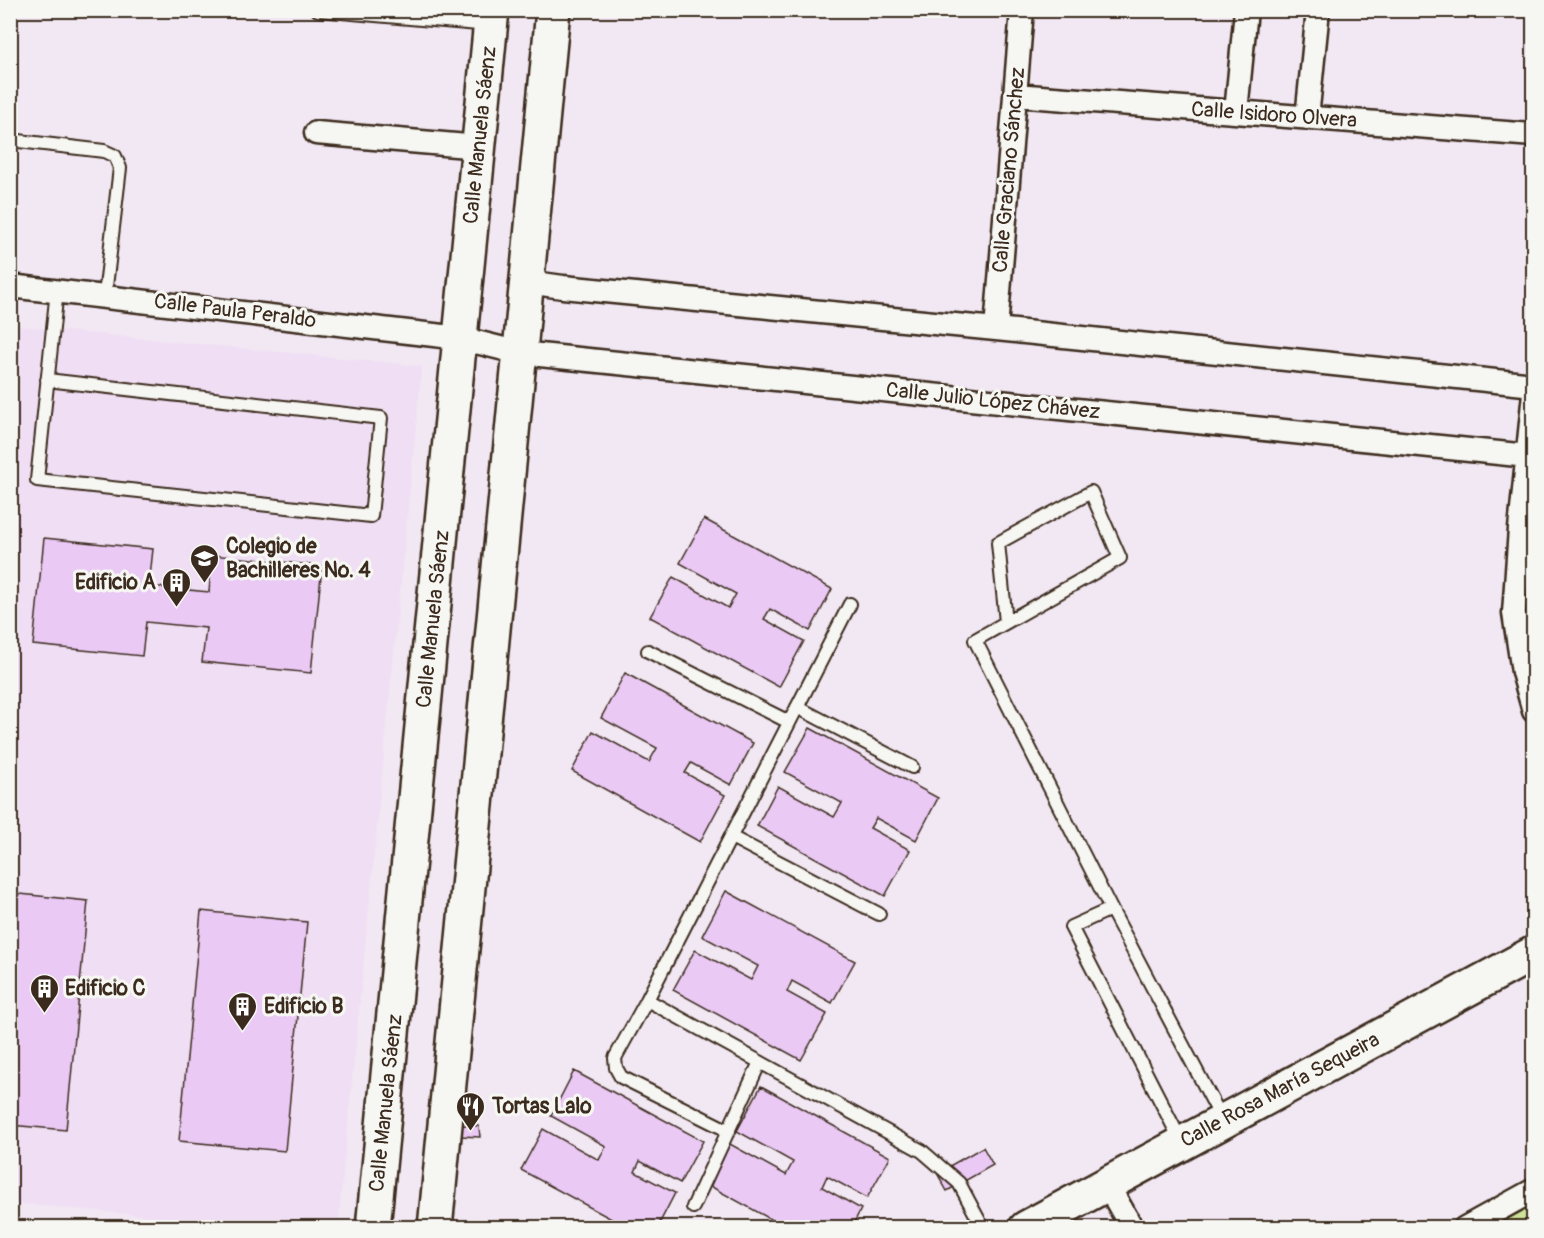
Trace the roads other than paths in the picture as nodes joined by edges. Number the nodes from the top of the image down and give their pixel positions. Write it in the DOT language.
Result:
graph roads {
  1 [pos="318,10"];
  2 [pos="553,10"];
  3 [pos="1022,10"];
  4 [pos="1246,10"];
  5 [pos="1318,10"];
  6 [pos="491,18"];
  7 [pos="1015,95"];
  8 [pos="1236,112"];
  9 [pos="1307,118"];
  10 [pos="316,132"];
  11 [pos="1533,135"];
  12 [pos="10,141"];
  13 [pos="479,147"];
  14 [pos="526,282"];
  15 [pos="10,286"];
  16 [pos="57,290"];
  17 [pos="105,296"];
  18 [pos="996,329"];
  19 [pos="460,338"];
  20 [pos="520,353"];
  21 [pos="47,380"];
  22 [pos="1533,386"];
  23 [pos="1533,393"];
  24 [pos="1528,456"];
  25 [pos="850,604"];
  26 [pos="1006,622"];
  27 [pos="648,651"];
  28 [pos="1527,657"];
  29 [pos="797,707"];
  30 [pos="1533,711"];
  31 [pos="789,722"];
  32 [pos="912,766"];
  33 [pos="731,837"];
  34 [pos="1111,909"];
  35 [pos="879,914"];
  36 [pos="1533,953"];
  37 [pos="647,1000"];
  38 [pos="760,1062"];
  39 [pos="1224,1121"];
  40 [pos="729,1131"];
  41 [pos="1182,1143"];
  42 [pos="1107,1184"];
  43 [pos="1533,1190"];
  44 [pos="693,1206"];
  45 [pos="373,1227"];
  46 [pos="435,1227"];
  47 [pos="982,1227"];
  48 [pos="1026,1227"];
  49 [pos="1132,1227"];
  50 [pos="1465,1227"];
  1 -- 6 [label="lane"];
  2 -- 14 [label="street"];
  3 -- 7 [label="street, Calle Graciano Sánchez"];
  4 -- 8 [label="street"];
  5 -- 9 [label="street"];
  6 -- 13 [label="street, Calle Manuela Sáenz"];
  7 -- 8 [label="street, Calle Isidoro Olvera"];
  7 -- 18 [label="street, Calle Graciano Sánchez"];
  8 -- 9 [label="street, Calle Isidoro Olvera"];
  9 -- 11 [label="street, Calle Isidoro Olvera"];
  10 -- 13 [label="street"];
  12 -- 17 [label="lane"];
  13 -- 19 [label="street, Calle Manuela Sáenz"];
  14 -- 18 [label="street"];
  14 -- 20 [label="street"];
  15 -- 16 [label="street, Calle Paula Peraldo"];
  16 -- 17 [label="street, Calle Paula Peraldo"];
  16 -- 21 [label="lane"];
  17 -- 19 [label="street, Calle Paula Peraldo"];
  18 -- 22 [label="street"];
  19 -- 20 [label="street, Calle Julio López Chávez"];
  19 -- 45 [label="street, Calle Manuela Sáenz"];
  20 -- 24 [label="street, Calle Julio López Chávez"];
  20 -- 46 [label="street"];
  21 -- 21 [label="lane"];
  23 -- 24 [label="street"];
  24 -- 28 [label="street"];
  25 -- 29 [label="lane"];
  26 -- 26 [label="lane"];
  26 -- 34 [label="lane"];
  27 -- 31 [label="lane"];
  28 -- 30 [label="street"];
  29 -- 31 [label="lane"];
  29 -- 32 [label="lane"];
  31 -- 33 [label="lane"];
  33 -- 35 [label="lane"];
  33 -- 37 [label="lane"];
  34 -- 39 [label="lane"];
  34 -- 41 [label="lane"];
  36 -- 39 [label="street, Calle Rosa María Sequeira"];
  37 -- 38 [label="lane"];
  37 -- 40 [label="lane"];
  38 -- 40 [label="lane"];
  38 -- 47 [label="lane"];
  39 -- 41 [label="street, Calle Rosa María Sequeira"];
  40 -- 44 [label="lane"];
  41 -- 42 [label="street, Calle Rosa María Sequeira"];
  42 -- 48 [label="street, Calle Rosa María Sequeira"];
  42 -- 49 [label="street"];
  43 -- 50 [label="street"];
}
